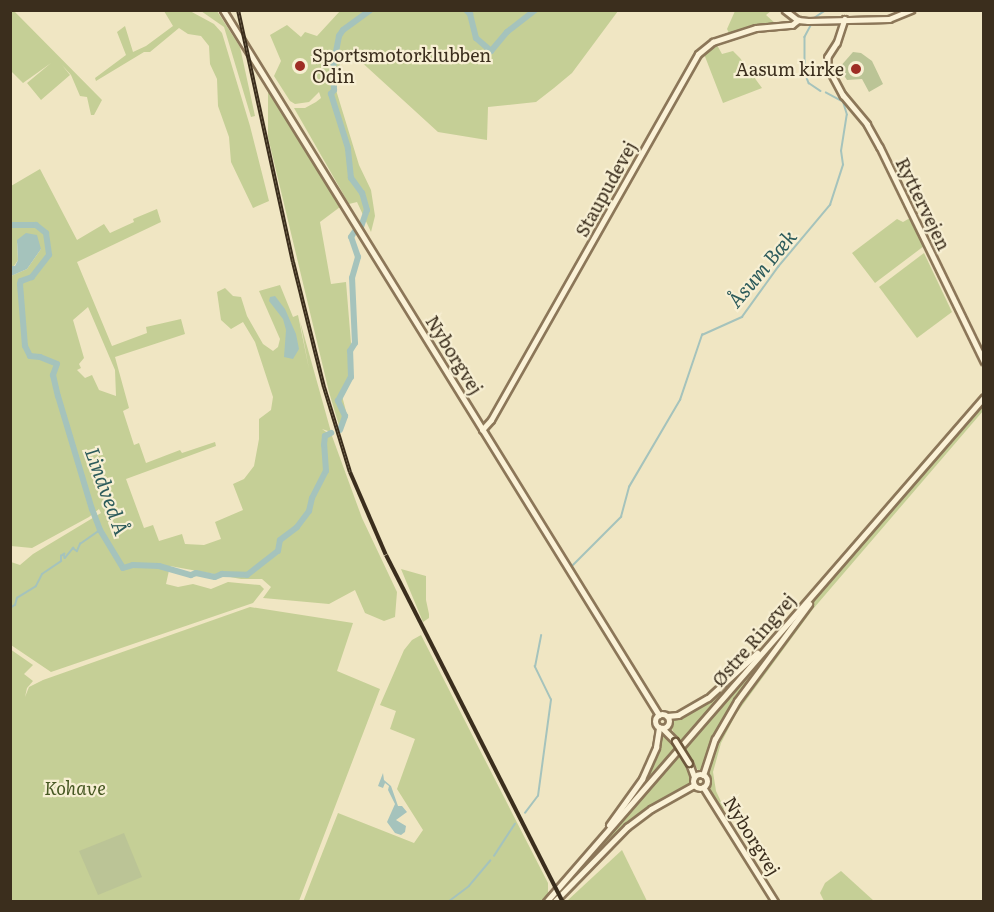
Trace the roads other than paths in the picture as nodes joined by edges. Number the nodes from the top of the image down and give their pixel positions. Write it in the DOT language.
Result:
graph roads {
  1 [pos="223,10"];
  2 [pos="785,10"];
  3 [pos="911,10"];
  4 [pos="845,19"];
  5 [pos="798,20"];
  6 [pos="984,361"];
  7 [pos="984,397"];
  8 [pos="482,430"];
  9 [pos="826,580"];
  10 [pos="784,627"];
  11 [pos="659,715"];
  12 [pos="667,716"];
  13 [pos="663,726"];
  14 [pos="699,775"];
  15 [pos="694,785"];
  16 [pos="703,787"];
  17 [pos="579,866"];
  18 [pos="546,902"];
  19 [pos="554,902"];
  20 [pos="775,902"];
  1 -- 8 [label="main road, Nyborgvej"];
  2 -- 5 [label="street"];
  3 -- 4 [label="street, Staupudevej"];
  4 -- 5 [label="street, Staupudevej"];
  4 -- 6 [label="street, Ryttervejen"];
  5 -- 8 [label="street, Staupudevej"];
  7 -- 9 [label="main road, Østre Ringvej"];
  8 -- 11 [label="main road, Nyborgvej"];
  9 -- 10 [label="main road, Østre Ringvej"];
  9 -- 14 [label="main road"];
  10 -- 12 [label="main road"];
  10 -- 17 [label="main road, Østre Ringvej"];
  11 -- 12 [label="main road"];
  11 -- 13 [label="main road"];
  12 -- 13 [label="main road"];
  13 -- 14 [label="main road, bridge"];
  13 -- 17 [label="main road"];
  14 -- 15 [label="main road"];
  14 -- 16 [label="main road"];
  15 -- 16 [label="main road"];
  15 -- 19 [label="main road"];
  16 -- 20 [label="main road, Nyborgvej"];
  17 -- 18 [label="main road, Østre Ringvej"];
}
